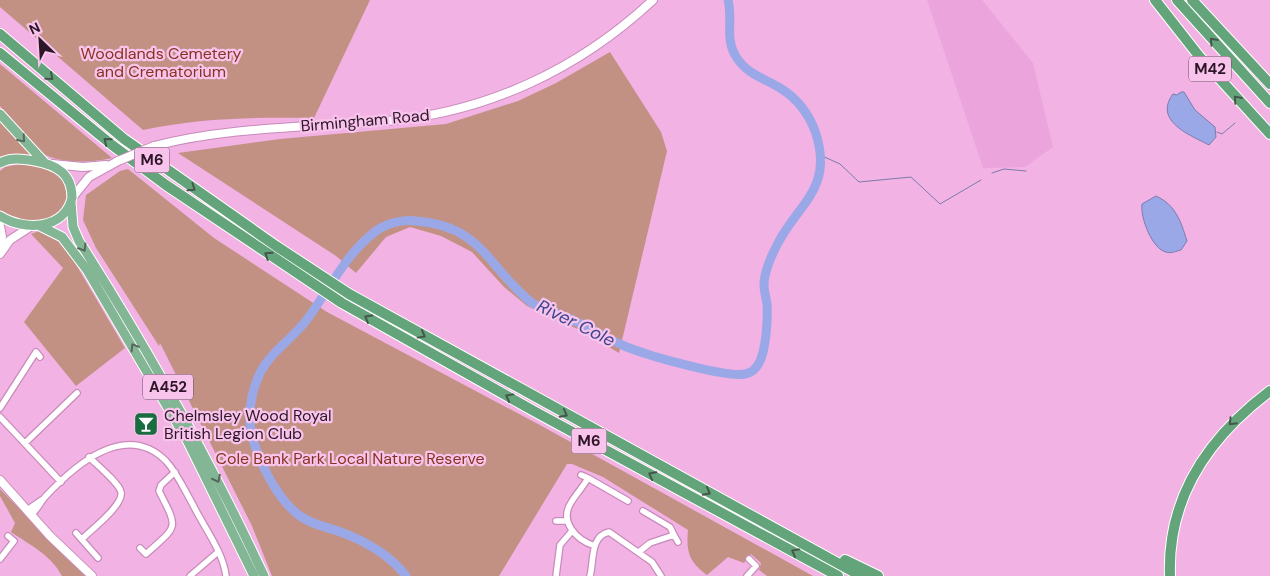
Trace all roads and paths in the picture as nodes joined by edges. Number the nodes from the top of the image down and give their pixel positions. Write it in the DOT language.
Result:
graph roads {
  1 [pos="653,0"];
  2 [pos="1155,0"];
  3 [pos="1177,0"];
  4 [pos="1192,0"];
  5 [pos="0,34"];
  6 [pos="0,53"];
  7 [pos="1270,84"];
  8 [pos="1270,102"];
  9 [pos="0,114"];
  10 [pos="1270,134"];
  11 [pos="0,163"];
  12 [pos="114,163"];
  13 [pos="49,164"];
  14 [pos="72,200"];
  15 [pos="0,216"];
  16 [pos="36,225"];
  17 [pos="0,226"];
  18 [pos="0,246"];
  19 [pos="0,254"];
  20 [pos="40,357"];
  21 [pos="1270,391"];
  22 [pos="77,393"];
  23 [pos="0,408"];
  24 [pos="0,417"];
  25 [pos="25,443"];
  26 [pos="89,457"];
  27 [pos="175,472"];
  28 [pos="581,475"];
  29 [pos="588,478"];
  30 [pos="0,480"];
  31 [pos="61,482"];
  32 [pos="628,502"];
  33 [pos="643,510"];
  34 [pos="29,512"];
  35 [pos="556,521"];
  36 [pos="567,521"];
  37 [pos="778,530"];
  38 [pos="572,531"];
  39 [pos="76,533"];
  40 [pos="674,534"];
  41 [pos="8,536"];
  42 [pos="82,539"];
  43 [pos="678,542"];
  44 [pos="594,546"];
  45 [pos="140,548"];
  46 [pos="640,551"];
  47 [pos="218,552"];
  48 [pos="98,558"];
  49 [pos="0,559"];
  50 [pos="749,559"];
  51 [pos="92,576"];
  52 [pos="190,576"];
  53 [pos="226,576"];
  54 [pos="254,576"];
  55 [pos="264,576"];
  56 [pos="556,576"];
  57 [pos="590,576"];
  58 [pos="661,576"];
  59 [pos="747,576"];
  60 [pos="838,576"];
  61 [pos="861,576"];
  62 [pos="878,576"];
  63 [pos="1170,576"];
  1 -- 12 [label="main road, Birmingham Road, bridge"];
  10 -- 2 [label="highway, M42, one-way"];
  8 -- 3 [label="highway, one-way"];
  4 -- 7 [label="highway"];
  5 -- 37 [label="highway, M6, one-way"];
  60 -- 6 [label="highway, M6, one-way"];
  9 -- 13 [label="highway, A452, one-way"];
  11 -- 13 [label="highway"];
  12 -- 13 [label="main road, Birmingham Road"];
  12 -- 14 [label="main road, Birmingham Road"];
  13 -- 14 [label="highway, A452"];
  14 -- 16 [label="highway"];
  14 -- 55 [label="highway, A452, one-way"];
  15 -- 16 [label="highway, A452"];
  16 -- 19 [label="main road"];
  54 -- 16 [label="highway, A452, one-way"];
  17 -- 18 [label="main road"];
  20 -- 23 [label="street"];
  21 -- 63 [label="highway, one-way"];
  22 -- 25 [label="street"];
  24 -- 25 [label="street"];
  25 -- 31 [label="street"];
  26 -- 27 [label="street"];
  26 -- 31 [label="street"];
  26 -- 42 [label="street"];
  27 -- 45 [label="street"];
  27 -- 47 [label="street"];
  28 -- 29 [label="street"];
  29 -- 32 [label="street"];
  29 -- 36 [label="street"];
  30 -- 34 [label="main road"];
  31 -- 34 [label="street"];
  33 -- 40 [label="street"];
  34 -- 51 [label="main road"];
  35 -- 36 [label="street"];
  36 -- 38 [label="street"];
  37 -- 61 [label="highway, M6"];
  37 -- 62 [label="highway, M6"];
  38 -- 44 [label="street"];
  38 -- 56 [label="street"];
  39 -- 42 [label="street"];
  40 -- 43 [label="street"];
  40 -- 46 [label="street"];
  41 -- 49 [label="street"];
  42 -- 48 [label="street"];
  44 -- 46 [label="street"];
  44 -- 57 [label="street"];
  46 -- 58 [label="street"];
  47 -- 52 [label="street"];
  47 -- 53 [label="street"];
  50 -- 59 [label="street"];
}
